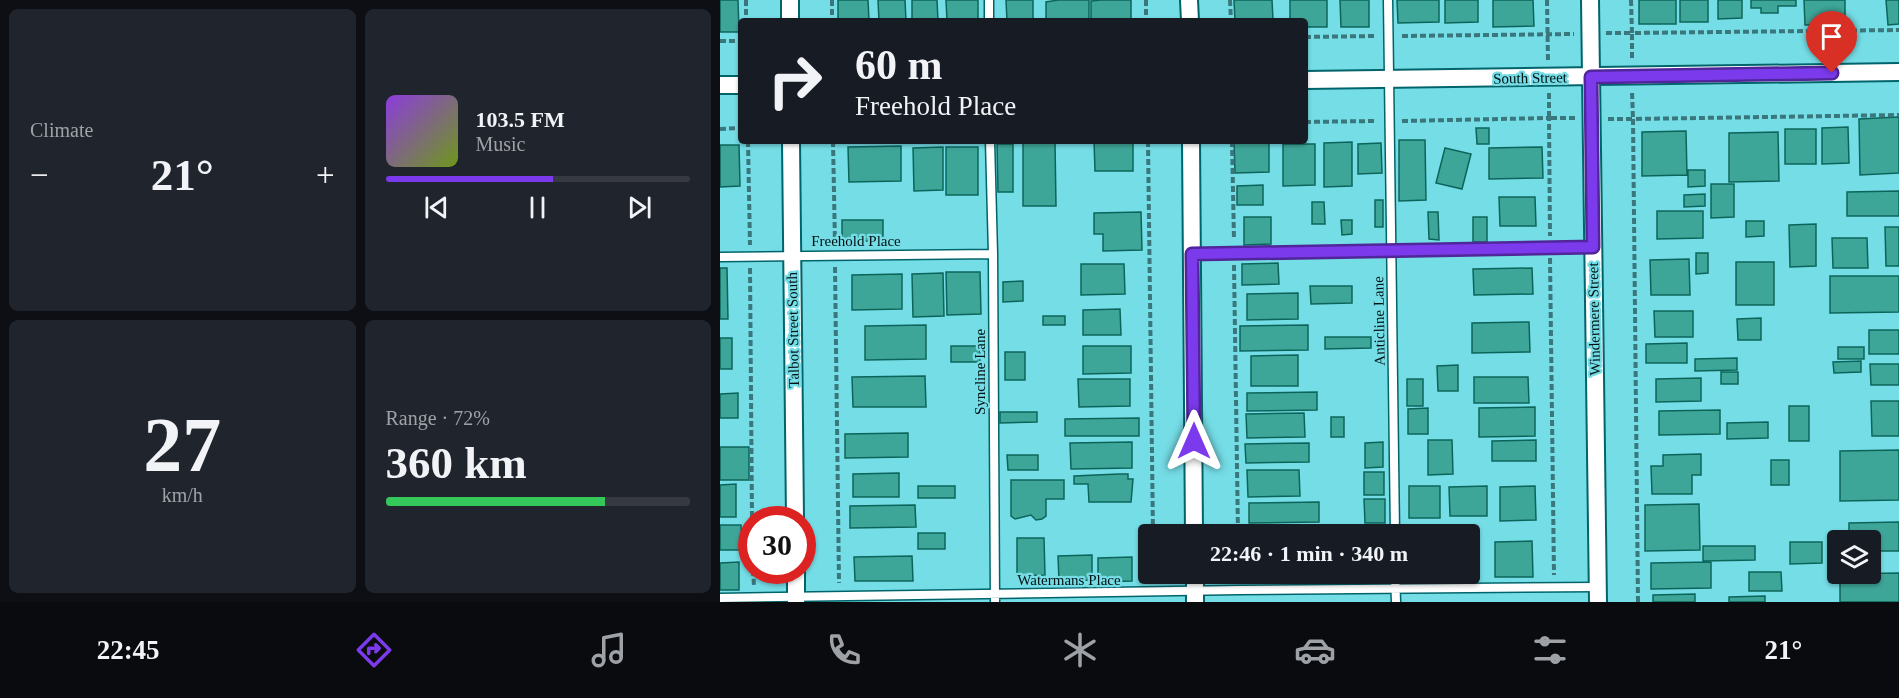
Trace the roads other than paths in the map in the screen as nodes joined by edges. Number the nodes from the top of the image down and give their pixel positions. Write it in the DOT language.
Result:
graph roads {
  1 [pos="790,0"];
  2 [pos="989,0"];
  3 [pos="1190,0"];
  4 [pos="1388,0"];
  5 [pos="1590,0"];
  6 [pos="790,18"];
  7 [pos="989,18"];
  8 [pos="1190,18"];
  9 [pos="1899,72"];
  10 [pos="1591,77"];
  11 [pos="1308,80"];
  12 [pos="1388,80"];
  13 [pos="720,85"];
  14 [pos="738,85"];
  15 [pos="791,144"];
  16 [pos="990,144"];
  17 [pos="1191,144"];
  18 [pos="1593,247"];
  19 [pos="1391,250"];
  20 [pos="993,254"];
  21 [pos="1192,254"];
  22 [pos="792,255"];
  23 [pos="720,257"];
  24 [pos="795,506"];
  25 [pos="1194,524"];
  26 [pos="1395,524"];
  27 [pos="1395,584"];
  28 [pos="1395,590"];
  29 [pos="1598,595"];
  30 [pos="1195,597"];
  31 [pos="720,598"];
  32 [pos="995,598"];
  33 [pos="796,599"];
  34 [pos="1396,602"];
  1 -- 6 [label="street"];
  2 -- 7 [label="lane"];
  3 -- 8 [label="street"];
  4 -- 12 [label="lane, Anticline Lane"];
  5 -- 10 [label="street, Windermere Street"];
  9 -- 10 [label="street, South Street"];
  10 -- 12 [label="street, South Street"];
  10 -- 18 [label="street, Windermere Street"];
  11 -- 12 [label="street, South Street"];
  12 -- 19 [label="lane, Anticline Lane"];
  13 -- 14 [label="street"];
  15 -- 22 [label="street, Talbot Street South"];
  16 -- 20 [label="lane, Syncline Lane"];
  17 -- 21 [label="street"];
  18 -- 19 [label="lane"];
  18 -- 29 [label="street, Windermere Street"];
  19 -- 21 [label="lane"];
  19 -- 26 [label="lane, Anticline Lane"];
  20 -- 22 [label="lane, Freehold Place"];
  20 -- 32 [label="lane, Syncline Lane"];
  21 -- 25 [label="street"];
  22 -- 23 [label="lane, Freehold Place"];
  22 -- 24 [label="street, Talbot Street South"];
  27 -- 28 [label="lane"];
  28 -- 29 [label="lane, Watermans Place"];
  28 -- 30 [label="lane, Watermans Place"];
  28 -- 34 [label="lane"];
  30 -- 32 [label="lane, Watermans Place"];
  31 -- 33 [label="lane, Watermans Place"];
  32 -- 33 [label="lane, Watermans Place"];
}
